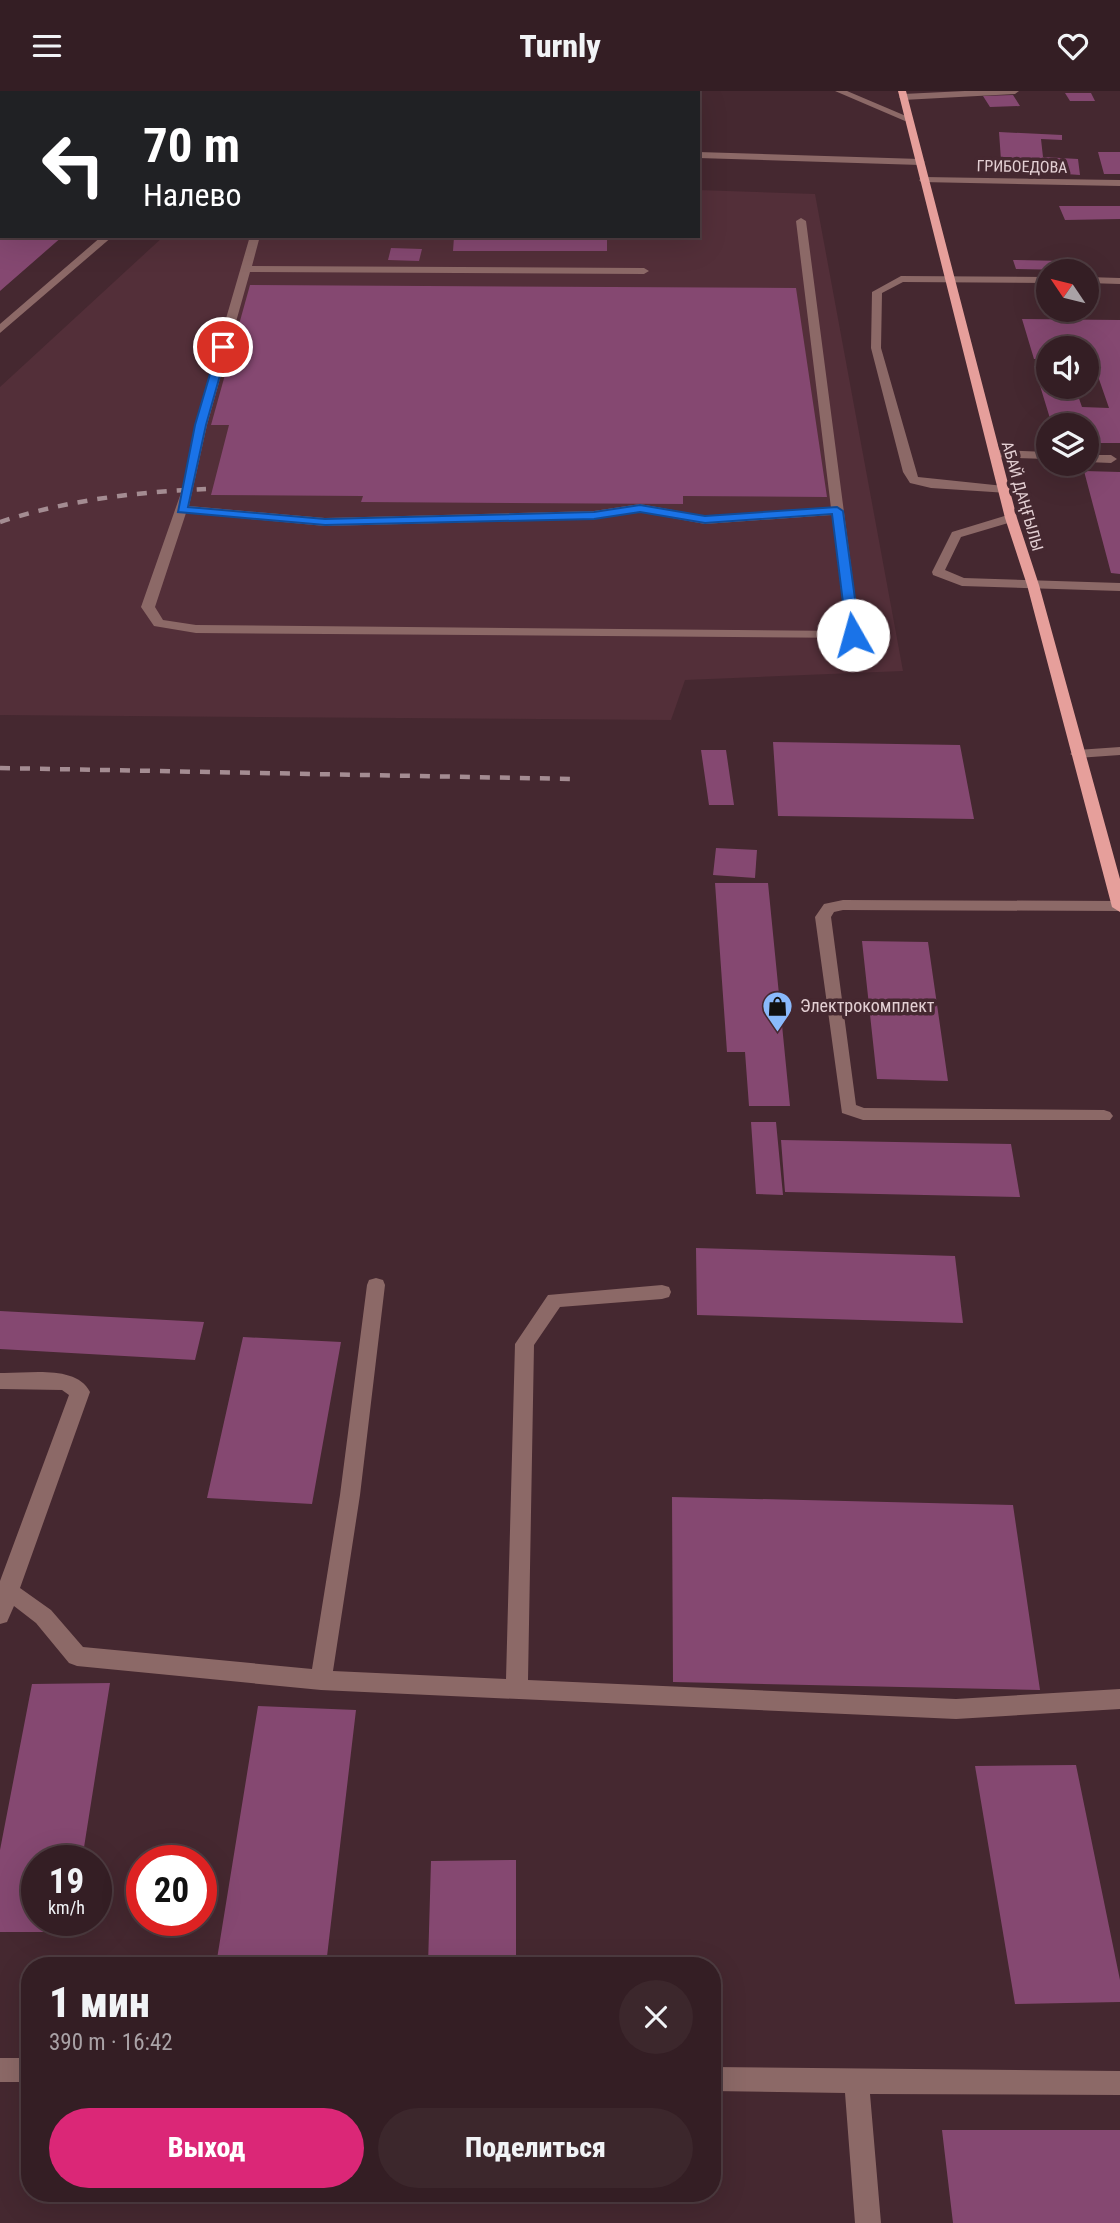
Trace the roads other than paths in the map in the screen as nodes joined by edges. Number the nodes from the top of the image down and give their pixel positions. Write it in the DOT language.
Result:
graph roads {
  1 [pos="839,91"];
  2 [pos="1015,91"];
  3 [pos="903,94"];
  4 [pos="908,119"];
  5 [pos="700,155"];
  6 [pos="919,162"];
  7 [pos="924,180"];
  8 [pos="1120,183"];
  9 [pos="801,221"];
  10 [pos="106,238"];
  11 [pos="254,238"];
  12 [pos="246,269"];
  13 [pos="644,271"];
  14 [pos="949,277"];
  15 [pos="1036,279"];
  16 [pos="1099,281"];
  17 [pos="1120,281"];
  18 [pos="0,330"];
  19 [pos="995,454"];
  20 [pos="1036,456"];
  21 [pos="1099,458"];
  22 [pos="1111,459"];
  23 [pos="1004,490"];
  24 [pos="182,509"];
  25 [pos="837,511"];
  26 [pos="1011,518"];
  27 [pos="1033,585"];
  28 [pos="1120,587"];
  29 [pos="1120,751"];
  30 [pos="1077,754"];
  31 [pos="1120,907"];
  32 [pos="1104,1116"];
  33 [pos="376,1285"];
  34 [pos="662,1292"];
  35 [pos="0,1381"];
  36 [pos="4,1591"];
  37 [pos="0,1615"];
  38 [pos="321,1681"];
  39 [pos="517,1689"];
  40 [pos="1120,1699"];
  41 [pos="0,2070"];
  42 [pos="21,2070"];
  43 [pos="721,2079"];
  44 [pos="856,2081"];
  45 [pos="1120,2083"];
  46 [pos="868,2223"];
  1 -- 4 [label="street"];
  2 -- 3 [label="street"];
  3 -- 4 [label="main road, АБАЙ ДАҢҒЫЛЫ"];
  4 -- 6 [label="main road, АБАЙ ДАҢҒЫЛЫ"];
  5 -- 6 [label="street"];
  6 -- 7 [label="main road, АБАЙ ДАҢҒЫЛЫ"];
  7 -- 8 [label="street, ГРИБОЕДОВА"];
  7 -- 14 [label="main road, АБАЙ ДАҢҒЫЛЫ"];
  9 -- 25 [label="street"];
  10 -- 18 [label="street"];
  11 -- 12 [label="street"];
  12 -- 13 [label="street"];
  12 -- 24 [label="street"];
  14 -- 15 [label="street"];
  14 -- 19 [label="main road, АБАЙ ДАҢҒЫЛЫ"];
  14 -- 23 [label="street"];
  16 -- 17 [label="street"];
  19 -- 20 [label="street"];
  19 -- 23 [label="main road, АБАЙ ДАҢҒЫЛЫ"];
  21 -- 22 [label="street"];
  23 -- 26 [label="main road, АБАЙ ДАҢҒЫЛЫ"];
  24 -- 25 [label="street"];
  24 -- 25 [label="street"];
  26 -- 27 [label="main road, АБАЙ ДАҢҒЫЛЫ"];
  26 -- 27 [label="street"];
  27 -- 28 [label="street"];
  27 -- 30 [label="main road, АБАЙ ДАҢҒЫЛЫ"];
  29 -- 30 [label="street"];
  30 -- 31 [label="main road, АБАЙ ДАҢҒЫЛЫ"];
  31 -- 32 [label="street"];
  33 -- 38 [label="street"];
  34 -- 39 [label="street"];
  35 -- 36 [label="street"];
  36 -- 37 [label="street"];
  36 -- 38 [label="street"];
  38 -- 39 [label="street"];
  39 -- 40 [label="street"];
  41 -- 42 [label="street"];
  43 -- 44 [label="street"];
  44 -- 45 [label="street"];
  44 -- 46 [label="street"];
}
